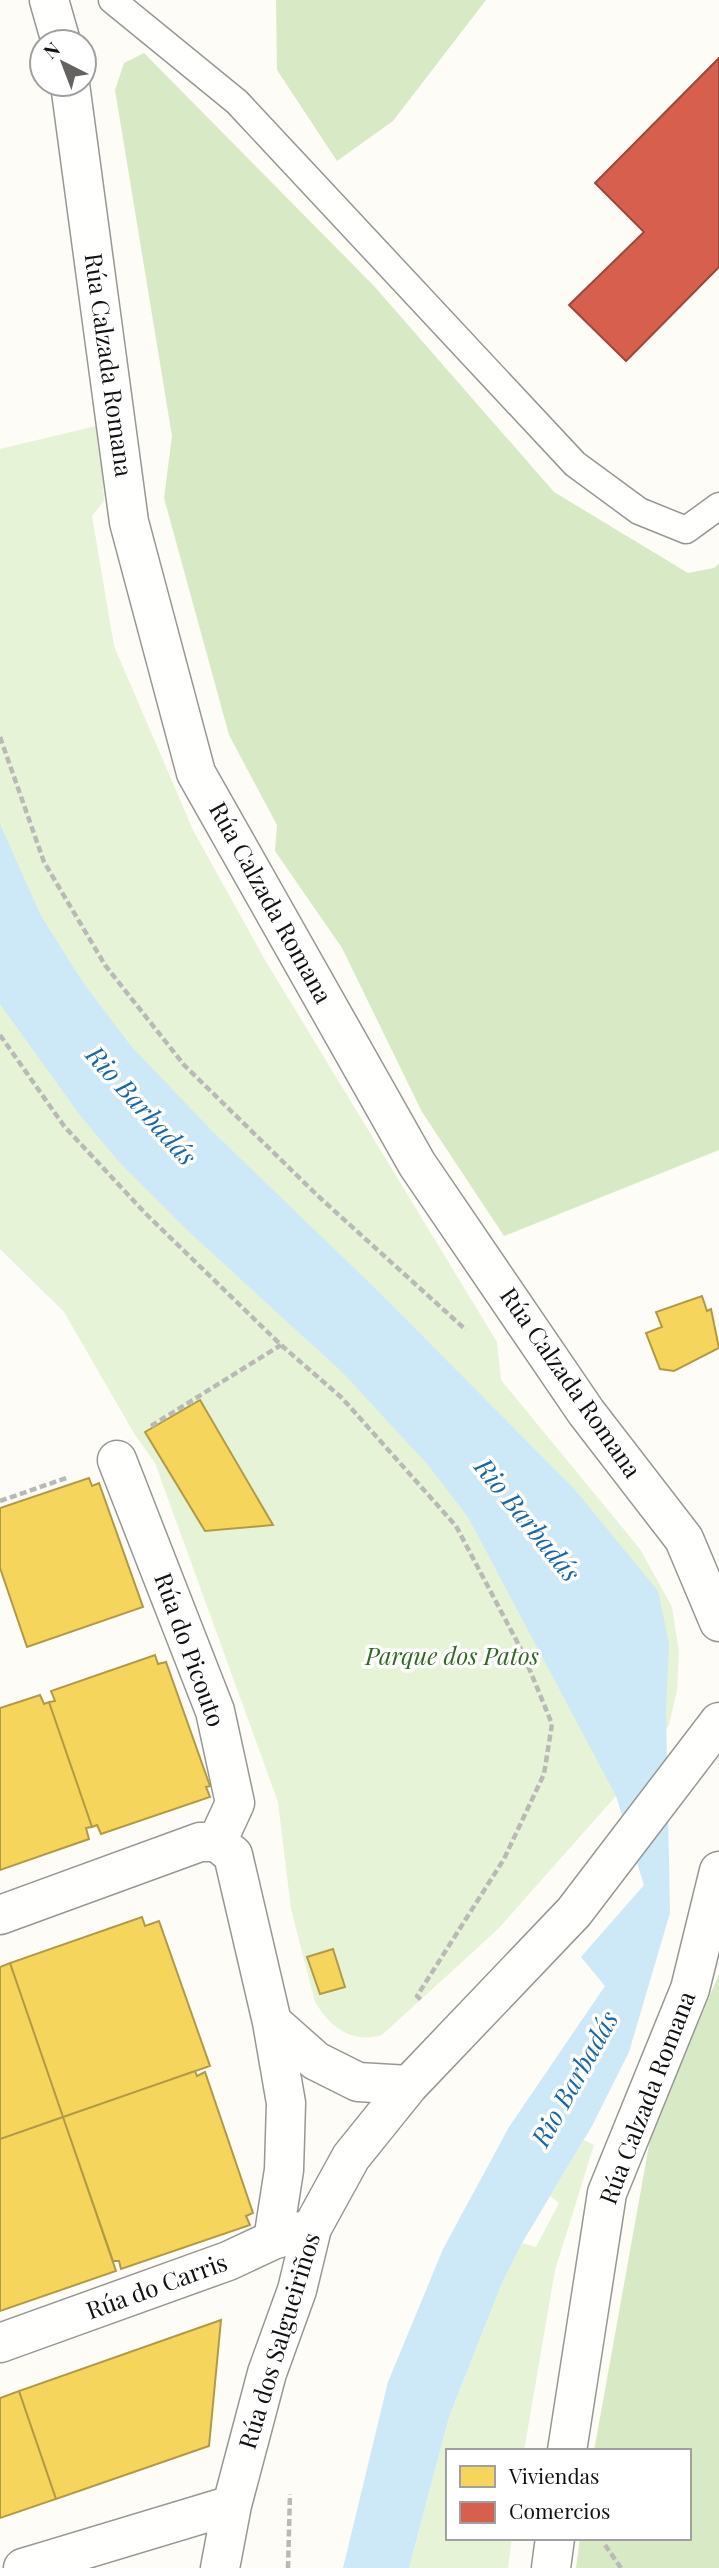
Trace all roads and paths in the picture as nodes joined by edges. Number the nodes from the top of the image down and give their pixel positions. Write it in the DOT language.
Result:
graph roads {
  1 [pos="49,0"];
  2 [pos="112,0"];
  3 [pos="57,28"];
  4 [pos="72,98"];
  5 [pos="719,506"];
  6 [pos="0,737"];
  7 [pos="0,1035"];
  8 [pos="475,1339"];
  9 [pos="281,1345"];
  10 [pos="117,1460"];
  11 [pos="0,1501"];
  12 [pos="719,1622"];
  13 [pos="719,1722"];
  14 [pos="217,1842"];
  15 [pos="719,1871"];
  16 [pos="0,1915"];
  17 [pos="272,2022"];
  18 [pos="458,2037"];
  19 [pos="409,2085"];
  20 [pos="312,2228"];
  21 [pos="272,2240"];
  22 [pos="0,2343"];
  23 [pos="568,2449"];
  24 [pos="232,2505"];
  25 [pos="555,2540"];
  26 [pos="601,2540"];
  27 [pos="23,2568"];
  28 [pos="220,2568"];
  29 [pos="551,2568"];
  30 [pos="621,2568"];
  1 -- 3 [label="street"];
  2 -- 5 [label="lane"];
  4 -- 12 [label="street, Rúa Calzada Romana"];
  6 -- 8 [label="path"];
  7 -- 9 [label="path"];
  9 -- 10 [label="path"];
  9 -- 18 [label="path"];
  10 -- 11 [label="path"];
  10 -- 14 [label="street, Rúa do Picouto"];
  13 -- 18 [label="street, Rúa dos Salgueiriños"];
  14 -- 16 [label="street"];
  14 -- 17 [label="street"];
  15 -- 23 [label="street, Rúa Calzada Romana"];
  17 -- 19 [label="street"];
  17 -- 21 [label="street"];
  18 -- 19 [label="street, Rúa dos Salgueiriños"];
  19 -- 20 [label="street, Rúa dos Salgueiriños"];
  20 -- 21 [label="street, Rúa do Carris"];
  20 -- 24 [label="street, Rúa dos Salgueiriños"];
  21 -- 22 [label="street, Rúa do Carris"];
  24 -- 27 [label="street"];
  24 -- 28 [label="street, Rúa dos Salgueiriños"];
  25 -- 29 [label="street"];
  26 -- 30 [label="path"];
}
